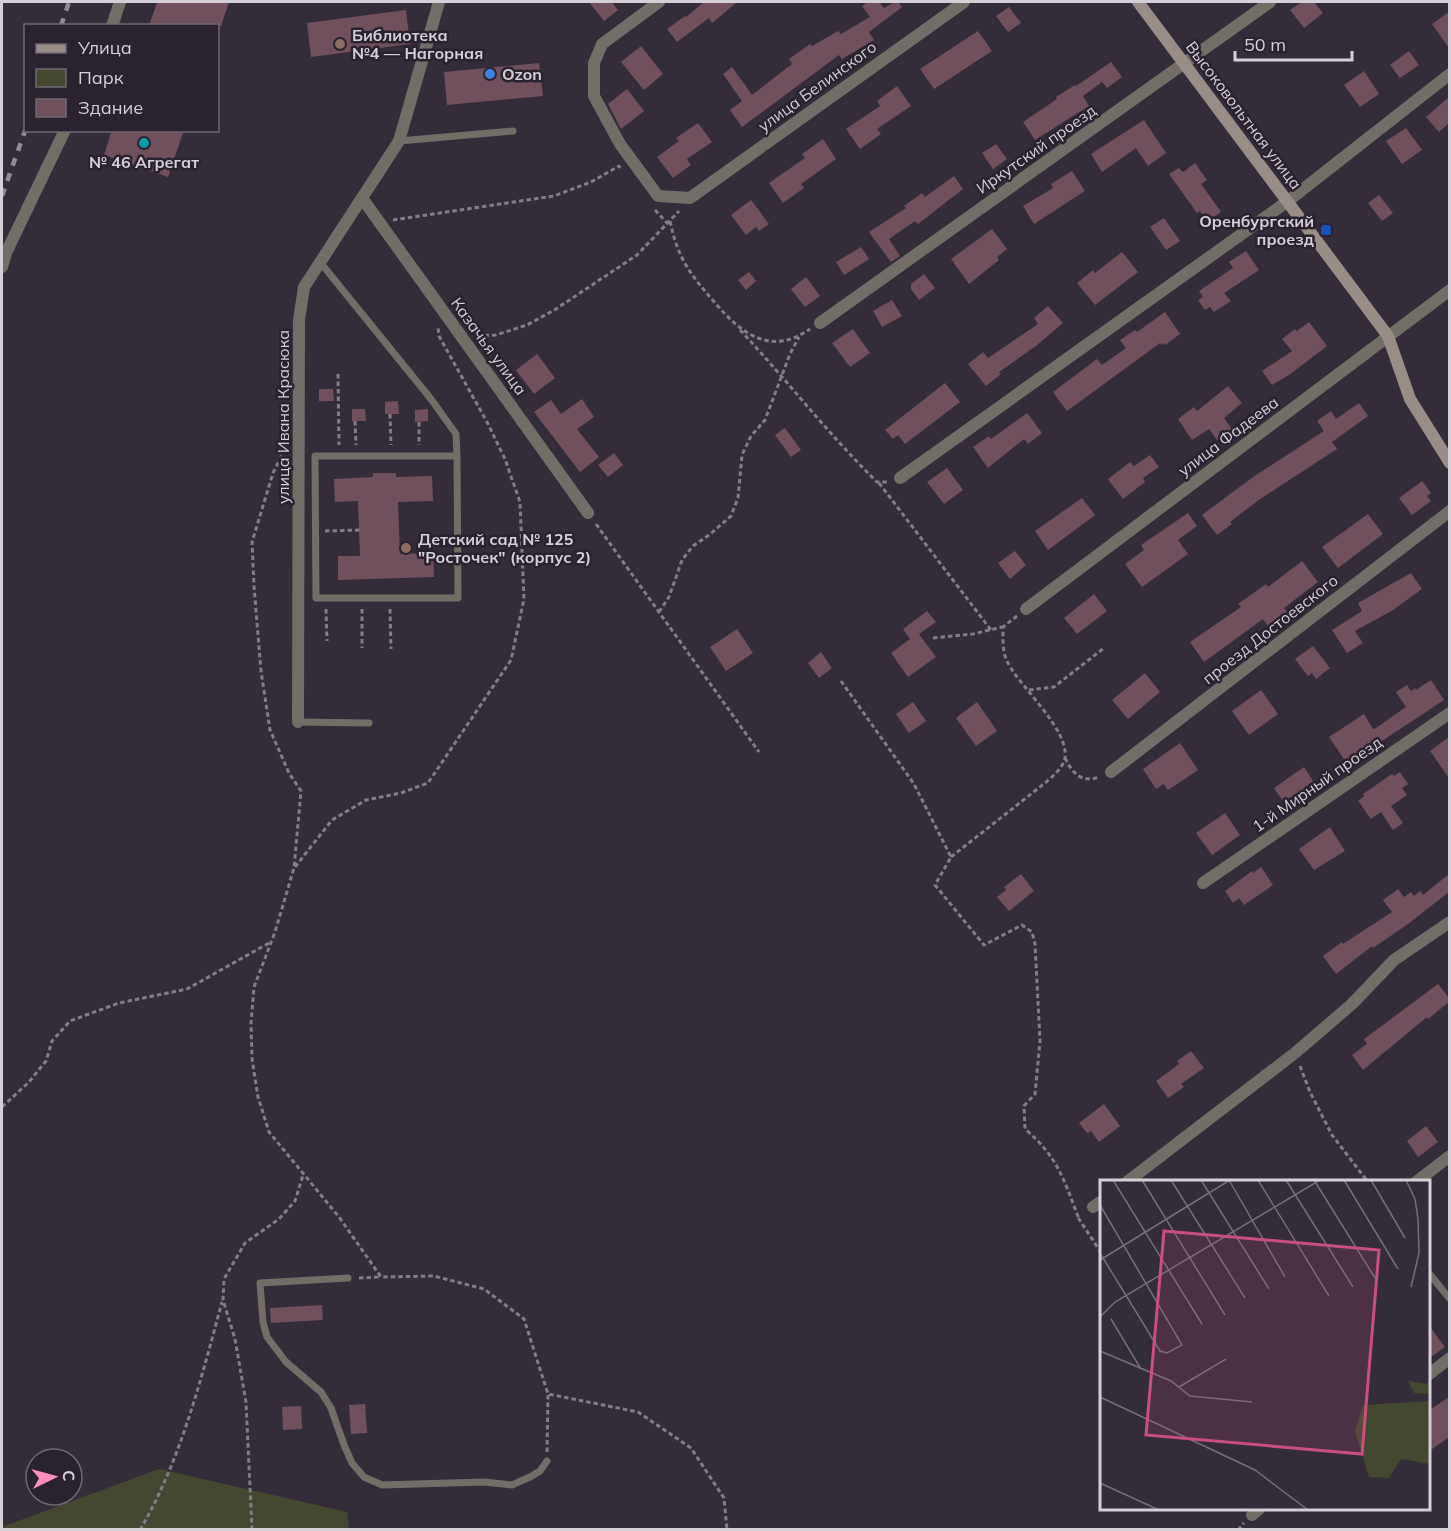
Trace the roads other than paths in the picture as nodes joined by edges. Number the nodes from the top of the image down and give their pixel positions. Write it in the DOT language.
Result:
graph roads {
  1 [pos="120,2"];
  2 [pos="439,2"];
  3 [pos="659,2"];
  4 [pos="964,2"];
  5 [pos="1138,2"];
  6 [pos="1270,2"];
  7 [pos="113,24"];
  8 [pos="1184,64"];
  9 [pos="1449,74"];
  10 [pos="513,131"];
  11 [pos="64,132"];
  12 [pos="399,141"];
  13 [pos="362,198"];
  14 [pos="1288,201"];
  15 [pos="320,262"];
  16 [pos="2,267"];
  17 [pos="1449,290"];
  18 [pos="820,323"];
  19 [pos="1388,336"];
  20 [pos="457,456"];
  21 [pos="1449,464"];
  22 [pos="900,478"];
  23 [pos="1449,511"];
  24 [pos="588,513"];
  25 [pos="1026,609"];
  26 [pos="1449,713"];
  27 [pos="298,722"];
  28 [pos="369,723"];
  29 [pos="1111,772"];
  30 [pos="1203,883"];
  31 [pos="1449,922"];
  32 [pos="1449,1156"];
  33 [pos="1130,1180"];
  34 [pos="1419,1180"];
  35 [pos="1430,1275"];
  36 [pos="348,1278"];
  37 [pos="1449,1299"];
  38 [pos="1449,1358"];
  39 [pos="1430,1373"];
  40 [pos="547,1461"];
  1 -- 7 [label="street"];
  2 -- 12 [label="street, улица Ивана Красюка"];
  3 -- 4 [label="street, улица Белинского"];
  5 -- 8 [label="street, Высоковольтная улица"];
  6 -- 8 [label="street, Иркутский проезд"];
  8 -- 14 [label="street, Высоковольтная улица"];
  8 -- 18 [label="street, Иркутский проезд"];
  9 -- 14 [label="street"];
  10 -- 12 [label="lane"];
  11 -- 16 [label="street"];
  12 -- 13 [label="street, улица Ивана Красюка"];
  13 -- 15 [label="street, улица Ивана Красюка"];
  13 -- 24 [label="street, Казачья улица"];
  14 -- 19 [label="street, Высоковольтная улица"];
  14 -- 22 [label="street"];
  15 -- 20 [label="lane"];
  15 -- 27 [label="street, улица Ивана Красюка"];
  17 -- 19 [label="street, улица Фадеева"];
  19 -- 21 [label="street, Высоковольтная улица"];
  19 -- 25 [label="street, улица Фадеева"];
  20 -- 20 [label="lane"];
  23 -- 29 [label="street, проезд Достоевского"];
  26 -- 30 [label="street, 1-й Мирный проезд"];
  27 -- 28 [label="lane"];
  31 -- 33 [label="street"];
  32 -- 34 [label="street"];
  35 -- 37 [label="lane"];
  36 -- 40 [label="lane"];
  38 -- 39 [label="street"];
}
